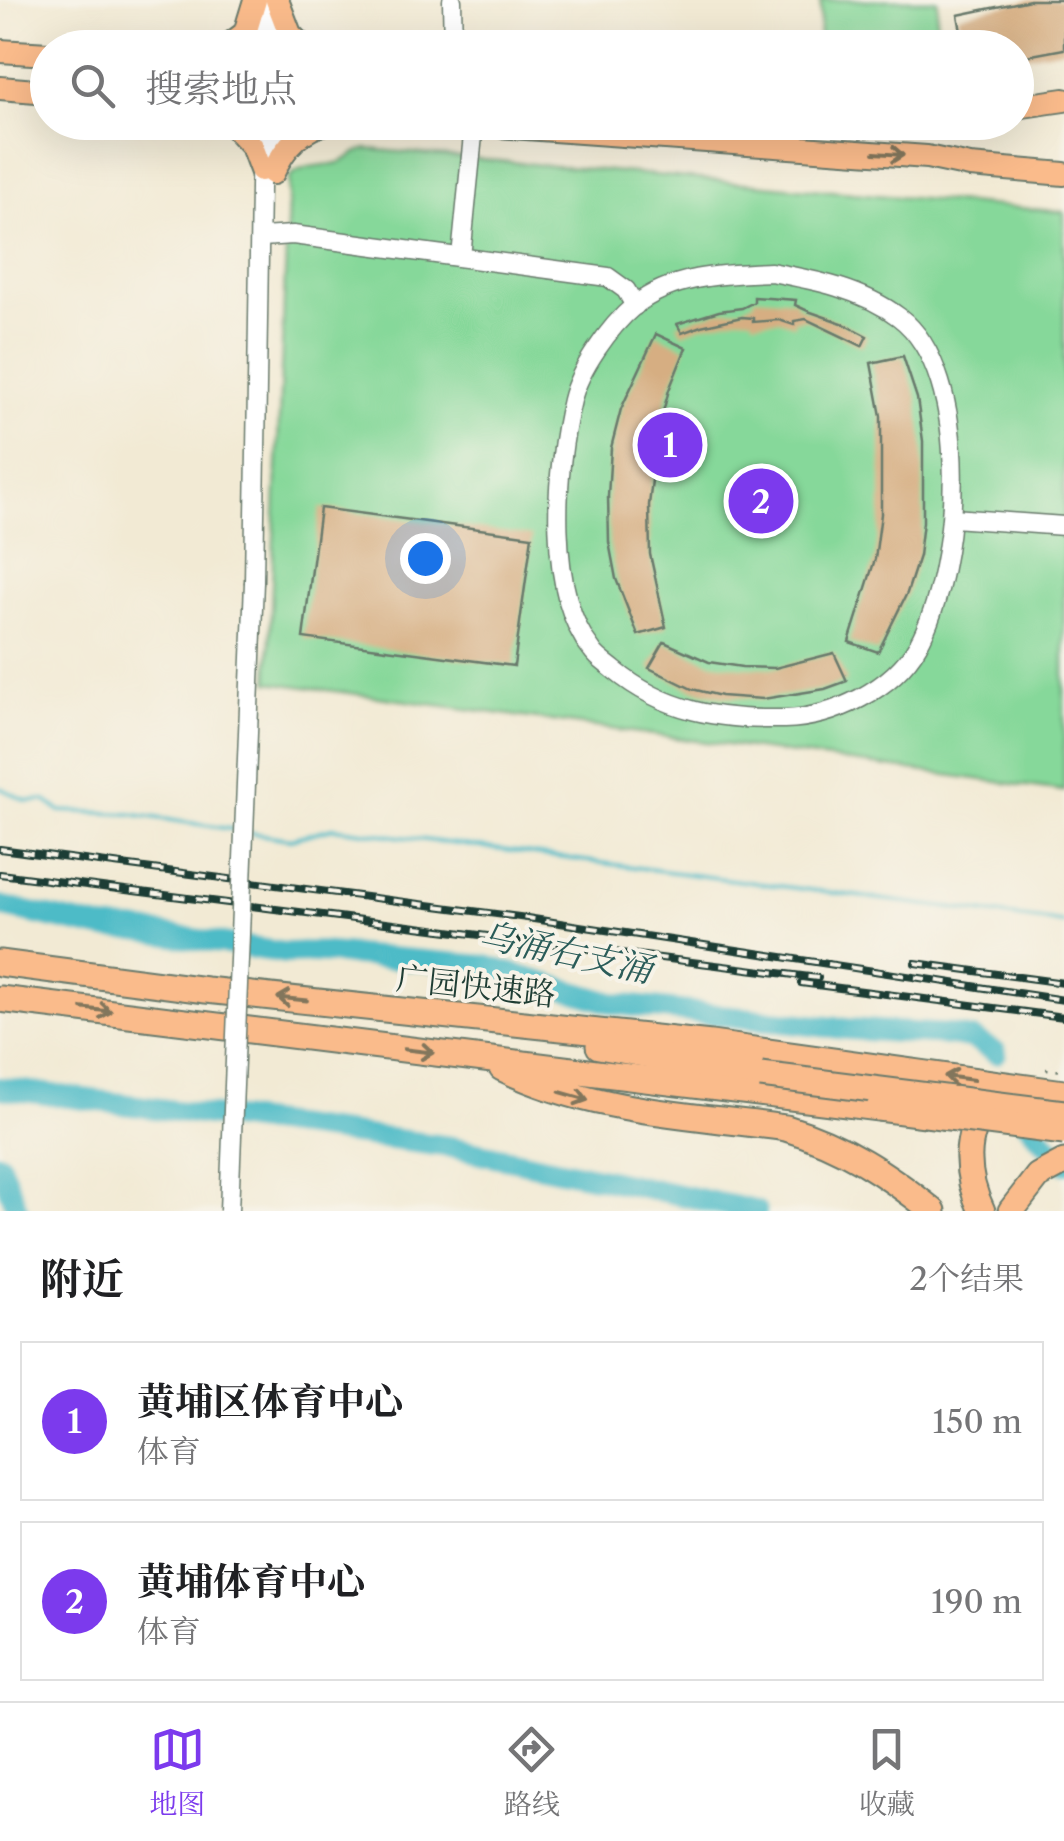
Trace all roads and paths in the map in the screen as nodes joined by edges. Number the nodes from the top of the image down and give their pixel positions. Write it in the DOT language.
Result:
graph roads {
  1 [pos="256,0"];
  2 [pos="276,0"];
  3 [pos="452,0"];
  4 [pos="245,30"];
  5 [pos="258,30"];
  6 [pos="276,30"];
  7 [pos="288,30"];
  8 [pos="453,30"];
  9 [pos="0,51"];
  10 [pos="30,53"];
  11 [pos="0,88"];
  12 [pos="30,90"];
  13 [pos="1064,100"];
  14 [pos="1034,104"];
  15 [pos="246,140"];
  16 [pos="264,140"];
  17 [pos="273,140"];
  18 [pos="295,140"];
  19 [pos="473,140"];
  20 [pos="686,140"];
  21 [pos="927,157"];
  22 [pos="1064,160"];
  23 [pos="267,172"];
  24 [pos="1064,174"];
  25 [pos="262,238"];
  26 [pos="461,257"];
  27 [pos="634,306"];
  28 [pos="953,518"];
  29 [pos="1064,526"];
  30 [pos="0,963"];
  31 [pos="0,999"];
  32 [pos="459,1017"];
  33 [pos="484,1059"];
  34 [pos="1059,1088"];
  35 [pos="880,1116"];
  36 [pos="1064,1132"];
  37 [pos="1064,1148"];
  38 [pos="1064,1162"];
  39 [pos="228,1211"];
  40 [pos="933,1211"];
  41 [pos="982,1211"];
  42 [pos="1012,1211"];
  1 -- 4 [label="main road"];
  1 -- 5 [label="street"];
  2 -- 6 [label="street"];
  2 -- 7 [label="main road"];
  3 -- 8 [label="street"];
  9 -- 10 [label="main road"];
  11 -- 12 [label="main road"];
  13 -- 14 [label="main road"];
  15 -- 23 [label="main road"];
  16 -- 23 [label="street"];
  17 -- 23 [label="street"];
  18 -- 23 [label="main road"];
  19 -- 26 [label="street"];
  20 -- 21 [label="main road, one-way"];
  21 -- 22 [label="main road"];
  21 -- 24 [label="main road"];
  23 -- 25 [label="street"];
  25 -- 26 [label="street"];
  25 -- 39 [label="street, bridge"];
  26 -- 27 [label="street"];
  27 -- 28 [label="street"];
  27 -- 28 [label="street"];
  28 -- 29 [label="street"];
  32 -- 30 [label="highway, 广园快速路, one-way"];
  31 -- 33 [label="highway, one-way"];
  34 -- 32 [label="highway, 广园快速路, one-way"];
  32 -- 34 [label="highway, bridge"];
  33 -- 35 [label="highway"];
  33 -- 40 [label="highway, one-way"];
  34 -- 41 [label="highway, bridge"];
  35 -- 36 [label="highway, bridge"];
  35 -- 37 [label="highway"];
  38 -- 42 [label="highway"];
}
